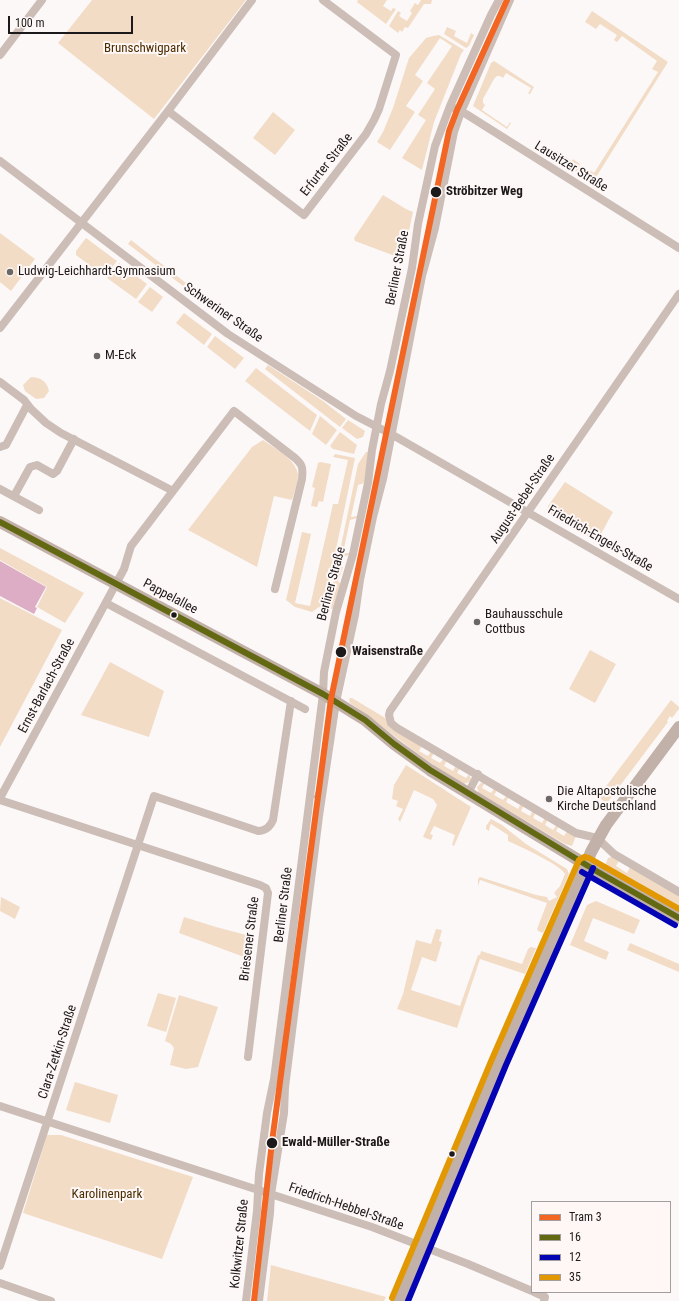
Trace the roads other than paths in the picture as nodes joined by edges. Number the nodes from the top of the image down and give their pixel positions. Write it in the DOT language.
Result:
graph roads {
  1 [pos="42,0"];
  2 [pos="252,0"];
  3 [pos="323,0"];
  4 [pos="499,0"];
  5 [pos="510,0"];
  6 [pos="0,55"];
  7 [pos="450,106"];
  8 [pos="168,111"];
  9 [pos="462,112"];
  10 [pos="0,161"];
  11 [pos="81,223"];
  12 [pos="679,248"];
  13 [pos="679,294"];
  14 [pos="0,328"];
  15 [pos="0,382"];
  16 [pos="27,404"];
  17 [pos="380,429"];
  18 [pos="394,436"];
  19 [pos="74,439"];
  20 [pos="0,447"];
  21 [pos="0,489"];
  22 [pos="173,491"];
  23 [pos="14,496"];
  24 [pos="40,510"];
  25 [pos="528,512"];
  26 [pos="0,522"];
  27 [pos="116,584"];
  28 [pos="275,589"];
  29 [pos="679,599"];
  30 [pos="106,603"];
  31 [pos="329,697"];
  32 [pos="291,701"];
  33 [pos="306,709"];
  34 [pos="679,727"];
  35 [pos="478,774"];
  36 [pos="468,793"];
  37 [pos="0,799"];
  38 [pos="597,838"];
  39 [pos="138,844"];
  40 [pos="586,865"];
  41 [pos="679,892"];
  42 [pos="679,918"];
  43 [pos="248,1057"];
  44 [pos="0,1106"];
  45 [pos="48,1122"];
  46 [pos="260,1191"];
  47 [pos="271,1194"];
  48 [pos="422,1246"];
  49 [pos="0,1266"];
  50 [pos="0,1283"];
  51 [pos="531,1291"];
  52 [pos="535,1293"];
  53 [pos="544,1299"];
  54 [pos="51,1301"];
  55 [pos="246,1301"];
  56 [pos="259,1301"];
  57 [pos="399,1301"];
  1 -- 6 [label="street"];
  2 -- 8 [label="street"];
  3 -- 8 [label="street, Erfurter Straße"];
  4 -- 7 [label="street, Berliner Straße"];
  5 -- 9 [label="street, Berliner Straße"];
  7 -- 9 [label="street, Lausitzer Straße"];
  7 -- 17 [label="street, Berliner Straße"];
  8 -- 11 [label="street"];
  9 -- 12 [label="street, Lausitzer Straße"];
  9 -- 18 [label="street, Berliner Straße"];
  10 -- 11 [label="street, Schweriner Straße"];
  11 -- 14 [label="street"];
  11 -- 17 [label="street, Schweriner Straße"];
  13 -- 25 [label="street, August-Bebel-Straße"];
  15 -- 16 [label="street"];
  16 -- 19 [label="street"];
  16 -- 20 [label="street"];
  17 -- 18 [label="street, Friedrich-Engels-Straße"];
  17 -- 31 [label="street, Berliner Straße"];
  18 -- 25 [label="street, Friedrich-Engels-Straße"];
  18 -- 31 [label="street, Berliner Straße"];
  19 -- 22 [label="street"];
  19 -- 23 [label="street"];
  21 -- 23 [label="street"];
  22 -- 27 [label="street, Ernst-Barlach-Straße"];
  22 -- 28 [label="street, Ernst-Barlach-Straße"];
  23 -- 24 [label="street"];
  25 -- 29 [label="street, Friedrich-Engels-Straße"];
  25 -- 35 [label="street, August-Bebel-Straße"];
  26 -- 27 [label="main road, Pappelallee"];
  27 -- 30 [label="street, Ernst-Barlach-Straße"];
  27 -- 31 [label="main road, Pappelallee"];
  30 -- 32 [label="street"];
  30 -- 37 [label="street, Ernst-Barlach-Straße"];
  31 -- 36 [label="main road"];
  31 -- 46 [label="street, Berliner Straße"];
  31 -- 47 [label="street, Berliner Straße"];
  32 -- 33 [label="street"];
  32 -- 39 [label="street"];
  34 -- 38 [label="main road"];
  35 -- 36 [label="street"];
  35 -- 38 [label="street"];
  36 -- 40 [label="main road"];
  37 -- 39 [label="street, Briesener Straße"];
  38 -- 40 [label="main road"];
  38 -- 41 [label="street"];
  39 -- 43 [label="street, Briesener Straße"];
  39 -- 45 [label="street, Clara-Zetkin-Straße"];
  40 -- 42 [label="main road"];
  40 -- 48 [label="main road"];
  44 -- 45 [label="street"];
  45 -- 46 [label="street"];
  45 -- 49 [label="street, Clara-Zetkin-Straße"];
  46 -- 47 [label="street, Friedrich-Hebbel-Straße"];
  46 -- 55 [label="street, Kolkwitzer Straße"];
  47 -- 48 [label="street, Friedrich-Hebbel-Straße"];
  47 -- 56 [label="street, Kolkwitzer Straße"];
  48 -- 51 [label="street, Friedrich-Hebbel-Straße"];
  48 -- 57 [label="main road"];
  50 -- 54 [label="street"];
  52 -- 53 [label="street, Friedrich-Hebbel-Straße"];
}
